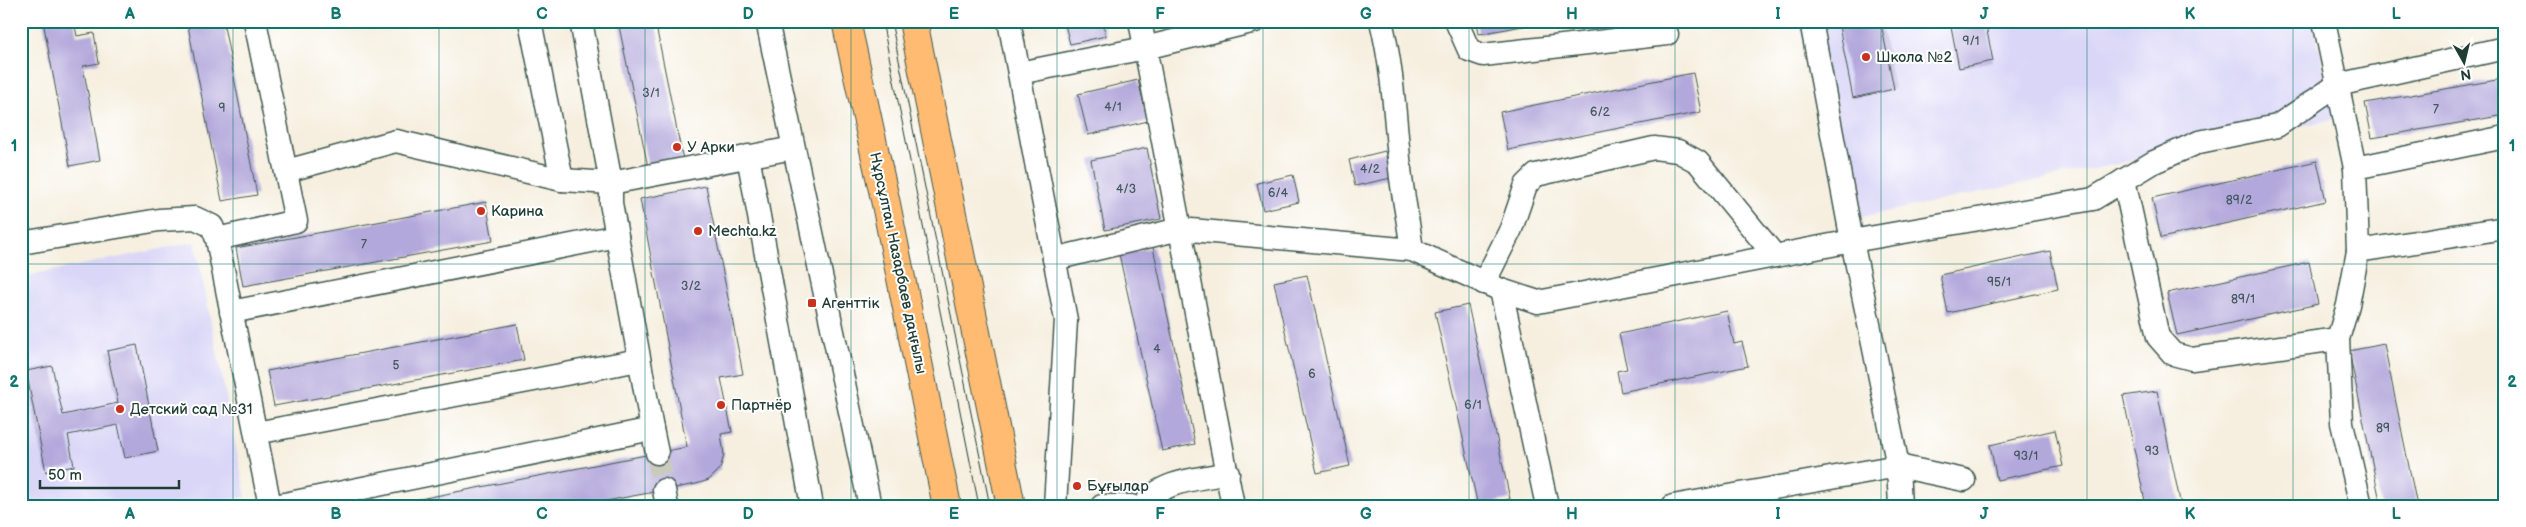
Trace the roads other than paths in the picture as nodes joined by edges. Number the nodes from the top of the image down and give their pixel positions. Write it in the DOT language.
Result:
graph roads {
  1 [pos="255,21"];
  2 [pos="530,21"];
  3 [pos="581,21"];
  4 [pos="768,21"];
  5 [pos="846,21"];
  6 [pos="913,21"];
  7 [pos="1009,21"];
  8 [pos="1140,21"];
  9 [pos="1254,21"];
  10 [pos="1381,21"];
  11 [pos="1456,21"];
  12 [pos="1811,21"];
  13 [pos="2324,21"];
  14 [pos="1667,34"];
  15 [pos="1145,48"];
  16 [pos="2505,48"];
  17 [pos="1019,73"];
  18 [pos="2337,85"];
  19 [pos="2505,137"];
  20 [pos="793,148"];
  21 [pos="748,156"];
  22 [pos="2355,168"];
  23 [pos="286,171"];
  24 [pos="562,180"];
  25 [pos="2124,180"];
  26 [pos="611,183"];
  27 [pos="2505,228"];
  28 [pos="1180,229"];
  29 [pos="616,236"];
  30 [pos="216,239"];
  31 [pos="1852,241"];
  32 [pos="21,243"];
  33 [pos="1412,250"];
  34 [pos="2358,251"];
  35 [pos="1775,256"];
  36 [pos="1054,259"];
  37 [pos="1493,286"];
  38 [pos="232,312"];
  39 [pos="2338,340"];
  40 [pos="639,360"];
  41 [pos="652,428"];
  42 [pos="256,433"];
  43 [pos="656,453"];
  44 [pos="1898,466"];
  45 [pos="1228,473"];
  46 [pos="1964,480"];
  47 [pos="270,506"];
  48 [pos="275,506"];
  49 [pos="812,506"];
  50 [pos="870,506"];
  51 [pos="947,506"];
  52 [pos="1011,506"];
  53 [pos="1055,506"];
  54 [pos="1102,506"];
  55 [pos="1131,506"];
  56 [pos="1144,506"];
  57 [pos="1233,506"];
  58 [pos="1547,506"];
  59 [pos="1673,506"];
  60 [pos="1900,506"];
  61 [pos="2361,506"];
  1 -- 23 [label="lane"];
  2 -- 24 [label="lane"];
  3 -- 26 [label="lane"];
  4 -- 20 [label="lane"];
  5 -- 51 [label="main road, Нұрсұлтан Назарбаев даңғылы"];
  6 -- 52 [label="main road"];
  7 -- 17 [label="lane"];
  8 -- 15 [label="lane"];
  9 -- 15 [label="lane"];
  10 -- 33 [label="lane"];
  11 -- 14 [label="lane"];
  12 -- 31 [label="lane"];
  13 -- 18 [label="lane"];
  15 -- 17 [label="lane"];
  15 -- 28 [label="lane"];
  16 -- 18 [label="lane"];
  17 -- 36 [label="lane"];
  18 -- 22 [label="lane"];
  18 -- 25 [label="lane"];
  19 -- 22 [label="lane"];
  20 -- 21 [label="lane"];
  20 -- 50 [label="lane"];
  21 -- 26 [label="lane"];
  21 -- 49 [label="lane"];
  22 -- 34 [label="lane"];
  23 -- 24 [label="lane"];
  23 -- 30 [label="lane"];
  24 -- 26 [label="lane"];
  25 -- 31 [label="lane"];
  25 -- 39 [label="lane"];
  26 -- 29 [label="lane"];
  27 -- 34 [label="lane"];
  28 -- 33 [label="lane"];
  28 -- 36 [label="lane"];
  28 -- 45 [label="lane"];
  29 -- 38 [label="lane"];
  29 -- 40 [label="lane"];
  30 -- 32 [label="lane"];
  30 -- 38 [label="lane"];
  31 -- 35 [label="lane"];
  31 -- 44 [label="lane"];
  33 -- 37 [label="lane"];
  34 -- 39 [label="lane"];
  35 -- 37 [label="lane"];
  35 -- 37 [label="lane"];
  36 -- 53 [label="lane"];
  37 -- 58 [label="lane"];
  38 -- 42 [label="lane"];
  39 -- 61 [label="lane"];
  40 -- 41 [label="lane"];
  40 -- 42 [label="lane"];
  41 -- 43 [label="lane"];
  41 -- 48 [label="lane"];
  42 -- 47 [label="lane"];
  44 -- 46 [label="lane"];
  44 -- 59 [label="lane"];
  44 -- 60 [label="lane"];
  45 -- 56 [label="lane"];
  45 -- 57 [label="lane"];
  54 -- 55 [label="lane"];
}
